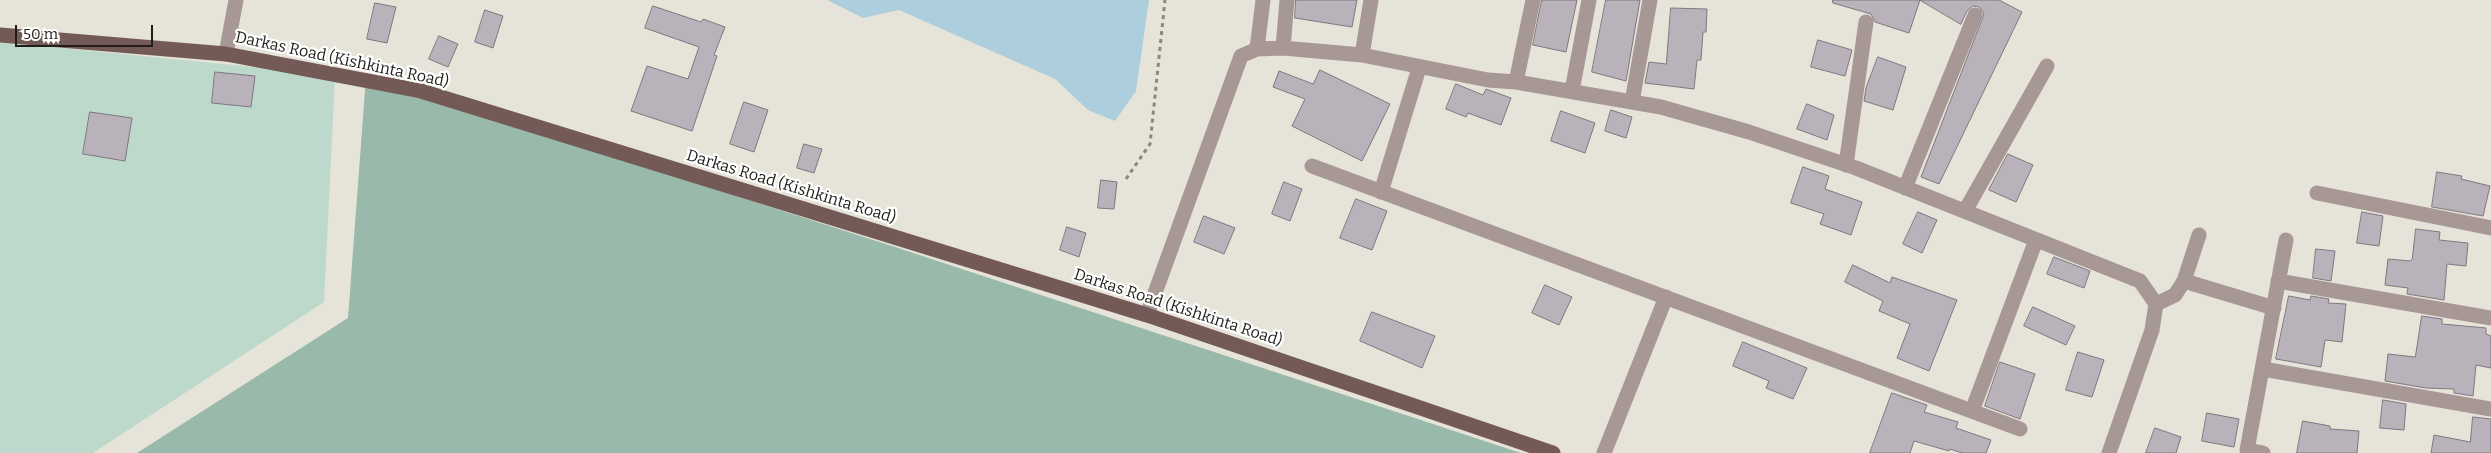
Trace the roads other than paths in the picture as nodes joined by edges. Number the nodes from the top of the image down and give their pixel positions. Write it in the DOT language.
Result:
graph roads {
  1 [pos="236,0"];
  2 [pos="1263,0"];
  3 [pos="1287,0"];
  4 [pos="1371,0"];
  5 [pos="1533,0"];
  6 [pos="1589,0"];
  7 [pos="1650,0"];
  8 [pos="1975,15"];
  9 [pos="1866,22"];
  10 [pos="0,35"];
  11 [pos="1257,48"];
  12 [pos="1283,48"];
  13 [pos="226,54"];
  14 [pos="1362,55"];
  15 [pos="2046,66"];
  16 [pos="1419,68"];
  17 [pos="1516,82"];
  18 [pos="1572,91"];
  19 [pos="1632,102"];
  20 [pos="1846,165"];
  21 [pos="1312,166"];
  22 [pos="1905,188"];
  23 [pos="1381,192"];
  24 [pos="2317,193"];
  25 [pos="1965,211"];
  26 [pos="2491,228"];
  27 [pos="2199,235"];
  28 [pos="2036,240"];
  29 [pos="2286,240"];
  30 [pos="2278,280"];
  31 [pos="2184,281"];
  32 [pos="1666,297"];
  33 [pos="2156,304"];
  34 [pos="2274,308"];
  35 [pos="1147,315"];
  36 [pos="2491,318"];
  37 [pos="2263,369"];
  38 [pos="2491,409"];
  39 [pos="1972,411"];
  40 [pos="2020,429"];
  41 [pos="2247,452"];
  42 [pos="1553,453"];
  43 [pos="1604,453"];
  44 [pos="2109,453"];
  45 [pos="2263,453"];
  1 -- 13 [label="street"];
  2 -- 11 [label="street"];
  3 -- 12 [label="street"];
  4 -- 14 [label="street"];
  5 -- 17 [label="street"];
  6 -- 18 [label="street"];
  7 -- 19 [label="street"];
  8 -- 22 [label="street"];
  9 -- 20 [label="street"];
  10 -- 13 [label="main road, Darkas Road (Kishkinta Road)"];
  11 -- 12 [label="street"];
  11 -- 35 [label="street"];
  12 -- 14 [label="street"];
  13 -- 35 [label="main road, Darkas Road (Kishkinta Road)"];
  14 -- 16 [label="street"];
  15 -- 25 [label="street"];
  16 -- 17 [label="street"];
  16 -- 23 [label="street"];
  17 -- 18 [label="street"];
  18 -- 19 [label="street"];
  19 -- 20 [label="street"];
  20 -- 22 [label="street"];
  21 -- 23 [label="street"];
  22 -- 25 [label="street"];
  23 -- 32 [label="street"];
  24 -- 26 [label="street"];
  25 -- 28 [label="street"];
  27 -- 31 [label="street"];
  28 -- 33 [label="street"];
  28 -- 39 [label="street"];
  29 -- 30 [label="street"];
  30 -- 34 [label="street"];
  30 -- 36 [label="street"];
  31 -- 33 [label="street"];
  31 -- 34 [label="street"];
  32 -- 39 [label="street"];
  32 -- 43 [label="street"];
  33 -- 44 [label="street"];
  34 -- 37 [label="street"];
  35 -- 42 [label="main road, Darkas Road (Kishkinta Road)"];
  37 -- 38 [label="street"];
  37 -- 41 [label="street"];
  39 -- 40 [label="street"];
  41 -- 45 [label="street"];
}
